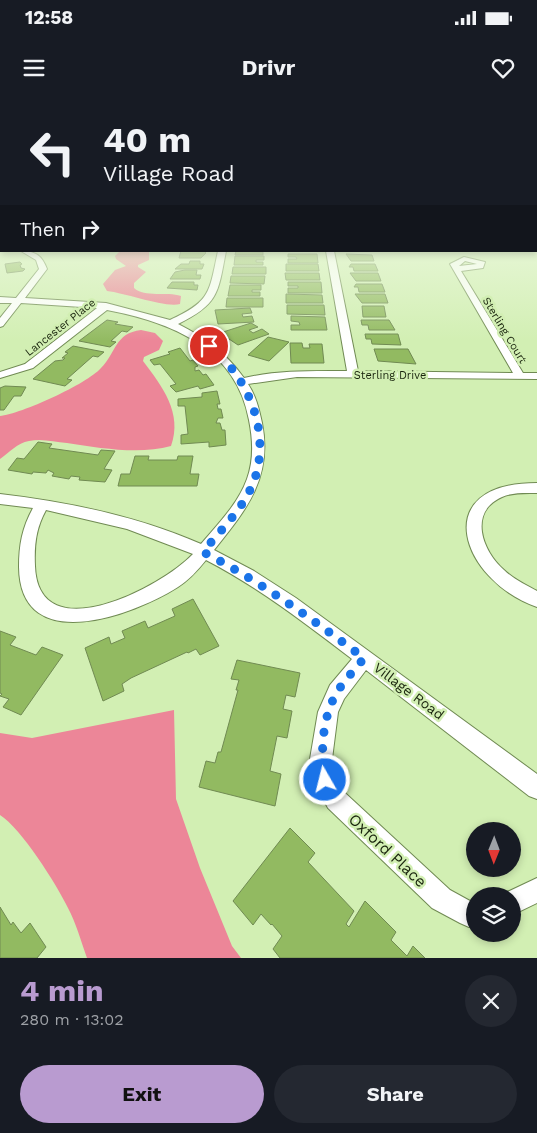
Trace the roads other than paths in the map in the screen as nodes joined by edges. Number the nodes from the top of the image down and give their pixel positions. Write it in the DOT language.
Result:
graph roads {
  1 [pos="39,261"];
  2 [pos="220,261"];
  3 [pos="332,261"];
  4 [pos="456,269"];
  5 [pos="0,300"];
  6 [pos="20,300"];
  7 [pos="106,306"];
  8 [pos="0,324"];
  9 [pos="170,324"];
  10 [pos="0,375"];
  11 [pos="353,375"];
  12 [pos="520,376"];
  13 [pos="537,376"];
  14 [pos="243,382"];
  15 [pos="537,488"];
  16 [pos="0,499"];
  17 [pos="43,504"];
  18 [pos="203,552"];
  19 [pos="537,600"];
  20 [pos="364,658"];
  21 [pos="537,788"];
  22 [pos="537,890"];
  23 [pos="521,898"];
  24 [pos="466,912"];
  1 -- 6 [label="street"];
  2 -- 9 [label="street"];
  3 -- 11 [label="street"];
  4 -- 12 [label="street, Sterling Court"];
  5 -- 6 [label="street"];
  6 -- 7 [label="street"];
  6 -- 8 [label="street"];
  7 -- 9 [label="street"];
  7 -- 10 [label="street, Lancester Place"];
  9 -- 14 [label="street"];
  11 -- 12 [label="street, Sterling Drive"];
  11 -- 14 [label="street, Sterling Drive"];
  12 -- 13 [label="street, Sterling Drive"];
  14 -- 18 [label="street"];
  15 -- 19 [label="street"];
  16 -- 17 [label="street, Village Road"];
  17 -- 18 [label="street, Village Road"];
  17 -- 18 [label="street"];
  18 -- 20 [label="street, Village Road"];
  20 -- 21 [label="street, Village Road"];
  20 -- 24 [label="street, Oxford Place"];
  22 -- 23 [label="street"];
}
